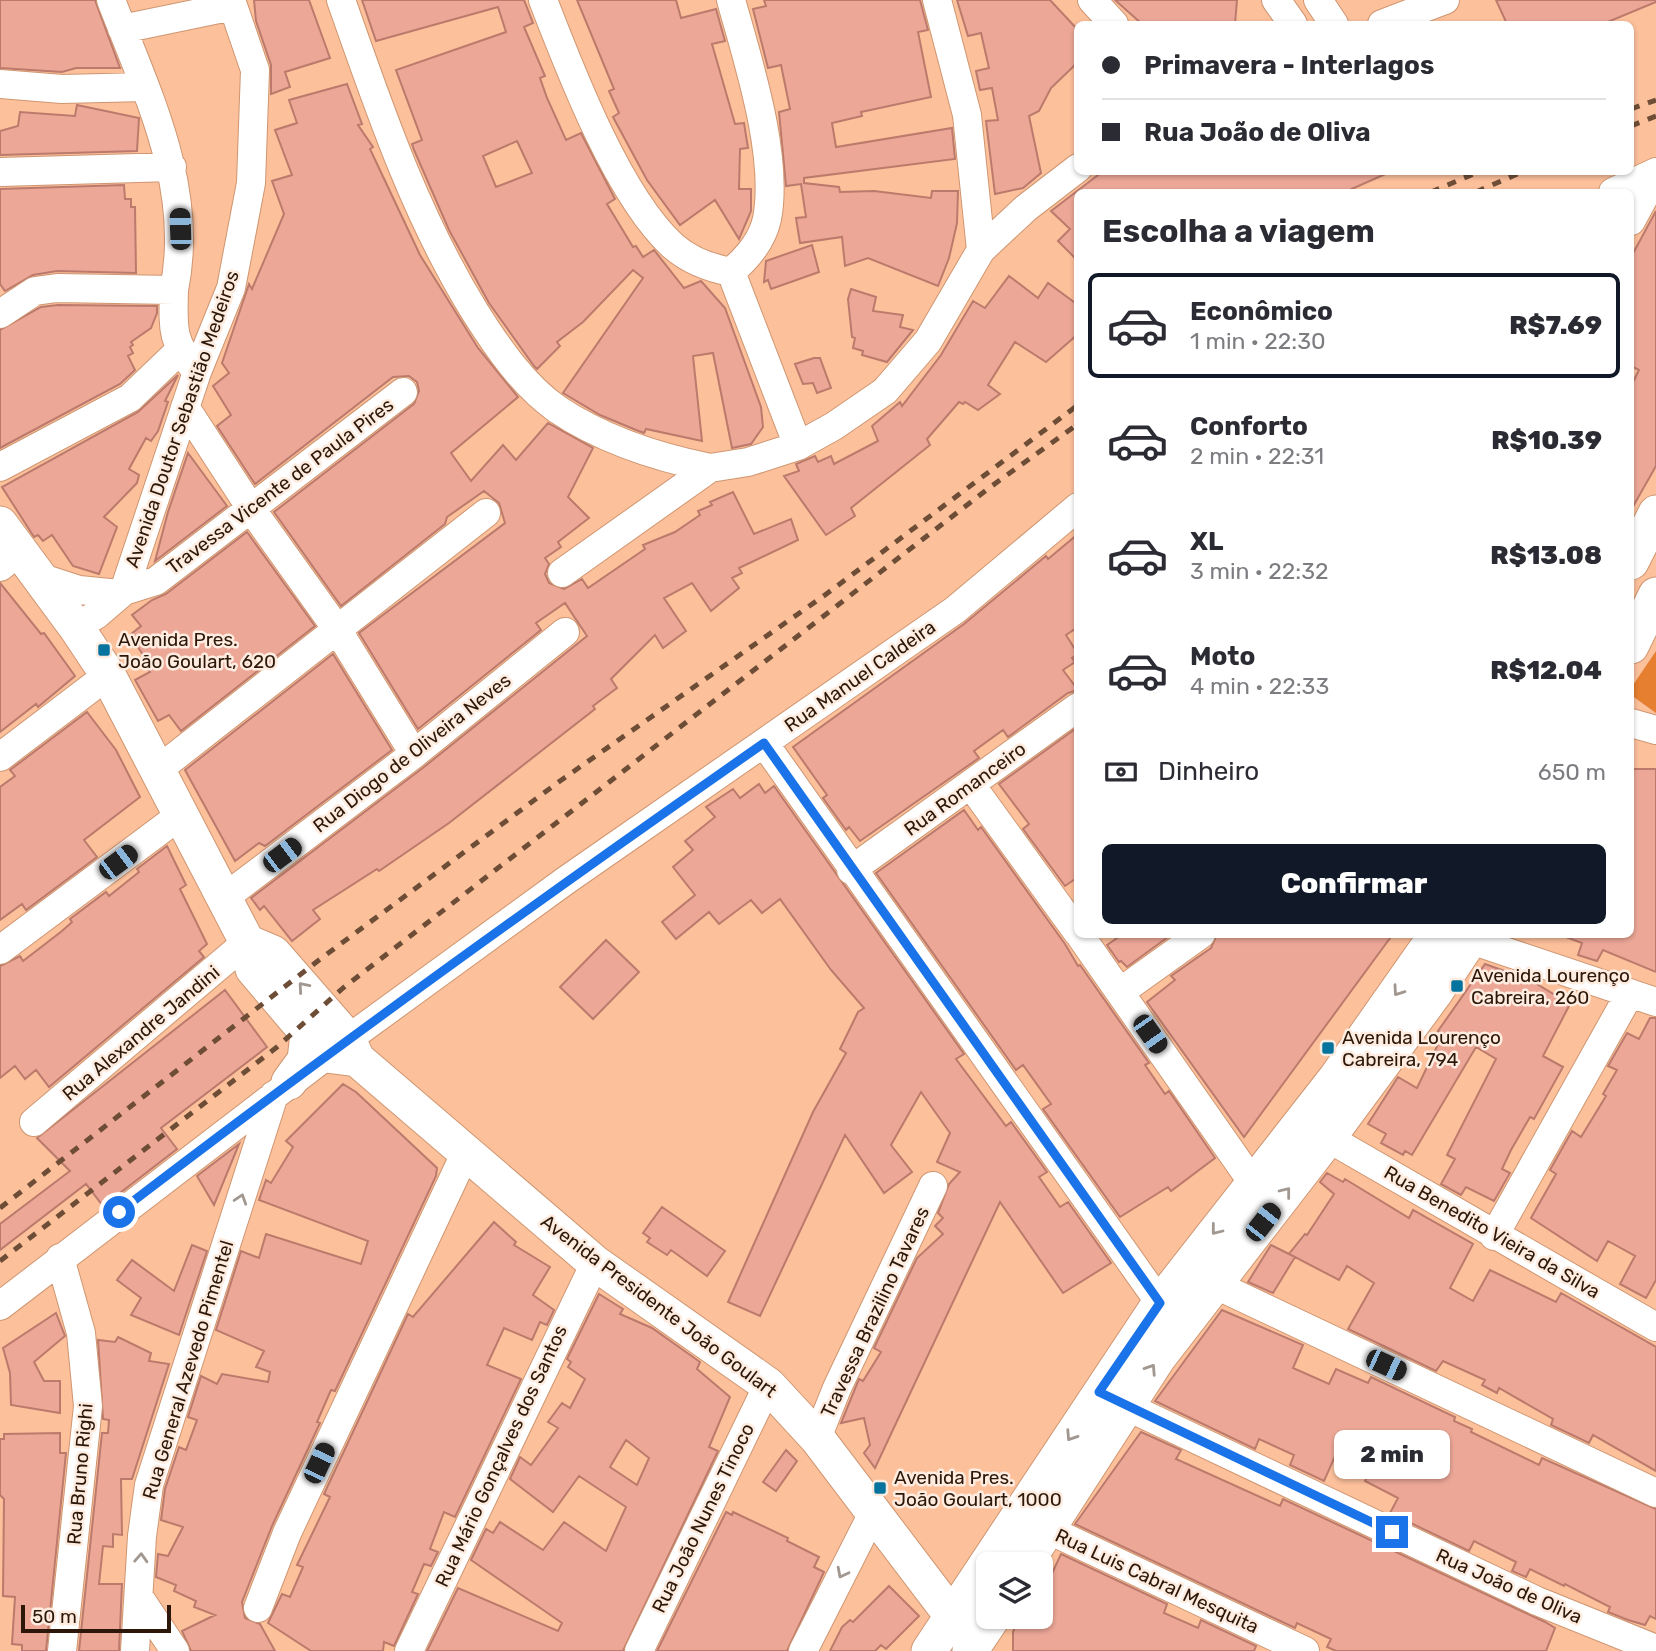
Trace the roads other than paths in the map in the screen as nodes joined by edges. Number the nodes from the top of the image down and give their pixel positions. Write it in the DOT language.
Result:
graph roads {
  1 [pos="111,0"];
  2 [pos="341,0"];
  3 [pos="543,0"];
  4 [pos="731,0"];
  5 [pos="937,0"];
  6 [pos="1092,0"];
  7 [pos="1276,0"];
  8 [pos="1318,0"];
  9 [pos="1445,0"];
  10 [pos="232,3"];
  11 [pos="1111,21"];
  12 [pos="1291,21"];
  13 [pos="1332,21"];
  14 [pos="1390,21"];
  15 [pos="122,30"];
  16 [pos="0,83"];
  17 [pos="145,87"];
  18 [pos="172,167"];
  19 [pos="1074,171"];
  20 [pos="0,172"];
  21 [pos="1656,174"];
  22 [pos="1620,189"];
  23 [pos="1634,215"];
  24 [pos="981,250"];
  25 [pos="731,272"];
  26 [pos="174,290"];
  27 [pos="0,314"];
  28 [pos="188,362"];
  29 [pos="403,392"];
  30 [pos="185,407"];
  31 [pos="798,446"];
  32 [pos="0,467"];
  33 [pos="710,468"];
  34 [pos="252,510"];
  35 [pos="1074,510"];
  36 [pos="486,513"];
  37 [pos="1656,513"];
  38 [pos="0,524"];
  39 [pos="1634,556"];
  40 [pos="20,565"];
  41 [pos="562,573"];
  42 [pos="122,592"];
  43 [pos="1656,595"];
  44 [pos="76,626"];
  45 [pos="337,629"];
  46 [pos="565,632"];
  47 [pos="1634,640"];
  48 [pos="108,676"];
  49 [pos="1074,710"];
  50 [pos="1634,724"];
  51 [pos="1656,730"];
  52 [pos="764,743"];
  53 [pos="414,754"];
  54 [pos="0,757"];
  55 [pos="159,769"];
  56 [pos="971,785"];
  57 [pos="182,814"];
  58 [pos="851,870"];
  59 [pos="224,898"];
  60 [pos="1074,928"];
  61 [pos="1081,938"];
  62 [pos="1195,938"];
  63 [pos="1434,938"];
  64 [pos="1471,938"];
  65 [pos="1475,938"];
  66 [pos="247,942"];
  67 [pos="0,950"];
  68 [pos="1120,992"];
  69 [pos="1643,998"];
  70 [pos="335,1047"];
  71 [pos="282,1088"];
  72 [pos="34,1122"];
  73 [pos="1328,1138"];
  74 [pos="465,1154"];
  75 [pos="1253,1183"];
  76 [pos="933,1186"];
  77 [pos="1494,1236"];
  78 [pos="60,1258"];
  79 [pos="595,1262"];
  80 [pos="1214,1284"];
  81 [pos="1160,1303"];
  82 [pos="0,1306"];
  83 [pos="1653,1319"];
  84 [pos="768,1384"];
  85 [pos="1112,1400"];
  86 [pos="817,1438"];
  87 [pos="1656,1493"];
  88 [pos="873,1513"];
  89 [pos="1047,1529"];
  90 [pos="1033,1552"];
  91 [pos="139,1597"];
  92 [pos="258,1608"];
  93 [pos="954,1616"];
  94 [pos="979,1641"];
  95 [pos="1656,1649"];
  96 [pos="62,1651"];
  97 [pos="135,1651"];
  98 [pos="174,1651"];
  99 [pos="409,1651"];
  100 [pos="639,1651"];
  101 [pos="803,1651"];
  102 [pos="929,1651"];
  103 [pos="1306,1651"];
  1 -- 15 [label="street"];
  2 -- 33 [label="street"];
  3 -- 25 [label="street"];
  4 -- 25 [label="street"];
  5 -- 24 [label="street"];
  6 -- 11 [label="street"];
  7 -- 12 [label="street"];
  8 -- 13 [label="street"];
  9 -- 14 [label="street"];
  10 -- 15 [label="street"];
  10 -- 28 [label="street, Avenida Doutor Sebastião Medeiros"];
  15 -- 17 [label="street"];
  16 -- 17 [label="street"];
  17 -- 18 [label="street"];
  18 -- 20 [label="street"];
  18 -- 26 [label="street"];
  19 -- 24 [label="street"];
  21 -- 22 [label="street"];
  21 -- 23 [label="street"];
  24 -- 31 [label="street"];
  25 -- 31 [label="street"];
  26 -- 27 [label="street"];
  26 -- 28 [label="street"];
  28 -- 30 [label="street, Avenida Doutor Sebastião Medeiros"];
  28 -- 32 [label="street"];
  29 -- 34 [label="street, Travessa Vicente de Paula Pires"];
  30 -- 34 [label="street"];
  30 -- 42 [label="street, Avenida Doutor Sebastião Medeiros"];
  31 -- 33 [label="street"];
  33 -- 41 [label="street"];
  34 -- 42 [label="street, Travessa Vicente de Paula Pires"];
  34 -- 45 [label="street"];
  35 -- 52 [label="street, Rua Manuel Caldeira"];
  36 -- 45 [label="street"];
  37 -- 39 [label="main road"];
  38 -- 40 [label="main road, Avenida Presidente João Goulart"];
  40 -- 42 [label="street, Travessa Vicente de Paula Pires"];
  40 -- 44 [label="main road, Avenida Presidente João Goulart"];
  42 -- 44 [label="street, Travessa Vicente de Paula Pires"];
  43 -- 47 [label="main road"];
  44 -- 48 [label="main road, Avenida Presidente João Goulart"];
  45 -- 53 [label="street"];
  45 -- 55 [label="street"];
  46 -- 53 [label="street, Rua Diogo de Oliveira Neves"];
  48 -- 54 [label="street"];
  48 -- 55 [label="main road, Avenida Presidente João Goulart"];
  49 -- 56 [label="street, Rua Romanceiro"];
  50 -- 51 [label="street"];
  52 -- 58 [label="street"];
  52 -- 70 [label="street, Rua Manuel Caldeira"];
  53 -- 59 [label="street, Rua Diogo de Oliveira Neves"];
  55 -- 57 [label="main road, Avenida Presidente João Goulart"];
  56 -- 58 [label="street, Rua Romanceiro"];
  56 -- 60 [label="street"];
  57 -- 59 [label="main road, Avenida Presidente João Goulart"];
  57 -- 67 [label="street"];
  58 -- 81 [label="street"];
  59 -- 66 [label="main road, Avenida Presidente João Goulart"];
  61 -- 68 [label="street"];
  62 -- 68 [label="street"];
  63 -- 75 [label="main road, one-way"];
  64 -- 73 [label="main road"];
  65 -- 69 [label="street"];
  66 -- 70 [label="main road, Avenida Presidente João Goulart"];
  66 -- 72 [label="street, Rua Alexandre Jandini"];
  68 -- 75 [label="street"];
  69 -- 77 [label="street"];
  70 -- 71 [label="main road"];
  70 -- 74 [label="main road, Avenida Presidente João Goulart"];
  71 -- 78 [label="street"];
  91 -- 71 [label="street, Rua General Azevedo Pimentel, one-way"];
  73 -- 77 [label="street, Rua Benedito Vieira da Silva"];
  80 -- 73 [label="main road, one-way"];
  74 -- 79 [label="main road, Avenida Presidente João Goulart"];
  74 -- 92 [label="street"];
  75 -- 81 [label="main road, one-way"];
  76 -- 86 [label="street, Travessa Brazilino Tavares"];
  77 -- 83 [label="street, Rua Benedito Vieira da Silva"];
  78 -- 82 [label="street"];
  78 -- 96 [label="street, Rua Bruno Righi"];
  79 -- 84 [label="main road, Avenida Presidente João Goulart"];
  79 -- 99 [label="street, Rua Mário Gonçalves dos Santos"];
  85 -- 80 [label="main road, one-way"];
  80 -- 87 [label="street"];
  81 -- 85 [label="main road"];
  84 -- 86 [label="main road, Avenida Presidente João Goulart"];
  84 -- 100 [label="street, Rua João Nunes Tinoco"];
  85 -- 89 [label="main road"];
  85 -- 93 [label="main road, one-way"];
  85 -- 95 [label="street, Rua João de Oliva"];
  86 -- 88 [label="main road, Avenida Presidente João Goulart"];
  88 -- 93 [label="main road, Avenida Presidente João Goulart"];
  88 -- 101 [label="street, one-way"];
  89 -- 90 [label="main road"];
  89 -- 103 [label="street, Rua Luis Cabral Mesquita"];
  91 -- 97 [label="street, Rua General Azevedo Pimentel"];
  91 -- 98 [label="street"];
  93 -- 94 [label="main road, Avenida Presidente João Goulart"];
  93 -- 102 [label="main road"];
}
